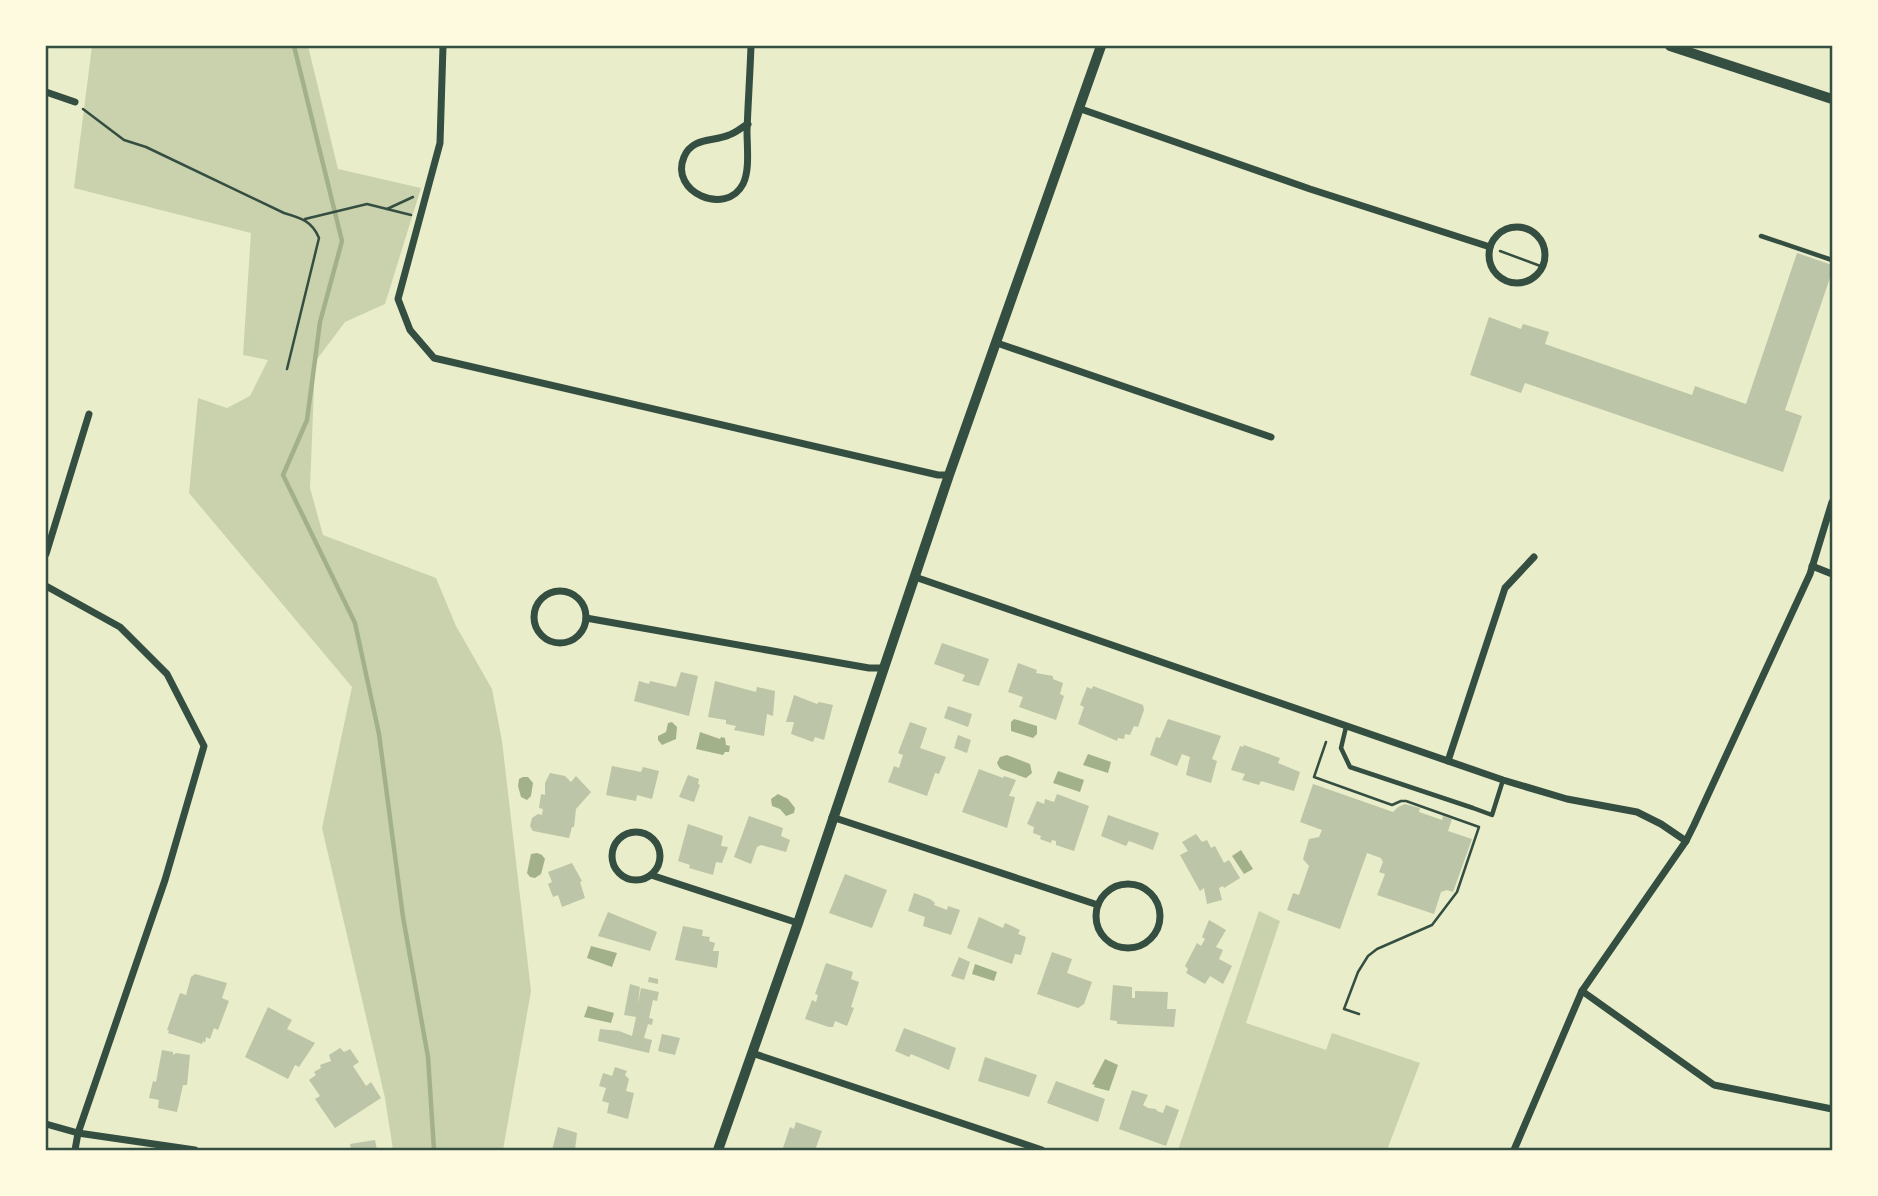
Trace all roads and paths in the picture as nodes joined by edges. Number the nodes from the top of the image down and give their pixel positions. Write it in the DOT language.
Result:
graph roads {
  1 [pos="443,46"];
  2 [pos="751,46"];
  3 [pos="1101,46"];
  4 [pos="1670,46"];
  5 [pos="46,92"];
  6 [pos="1832,99"];
  7 [pos="75,102"];
  8 [pos="1078,108"];
  9 [pos="748,124"];
  10 [pos="428,191"];
  11 [pos="387,209"];
  12 [pos="305,219"];
  13 [pos="420,219"];
  14 [pos="1761,236"];
  15 [pos="1490,247"];
  16 [pos="1832,260"];
  17 [pos="1543,267"];
  18 [pos="997,343"];
  19 [pos="287,369"];
  20 [pos="89,414"];
  21 [pos="1272,437"];
  22 [pos="949,475"];
  23 [pos="1832,502"];
  24 [pos="46,554"];
  25 [pos="1534,557"];
  26 [pos="1812,566"];
  27 [pos="1832,574"];
  28 [pos="915,577"];
  29 [pos="46,586"];
  30 [pos="586,618"];
  31 [pos="882,668"];
  32 [pos="1346,727"];
  33 [pos="1326,742"];
  34 [pos="1448,761"];
  35 [pos="1503,780"];
  36 [pos="832,817"];
  37 [pos="1686,841"];
  38 [pos="651,875"];
  39 [pos="1098,905"];
  40 [pos="798,923"];
  41 [pos="1582,991"];
  42 [pos="1359,1014"];
  43 [pos="752,1053"];
  44 [pos="1832,1109"];
  45 [pos="46,1124"];
  46 [pos="78,1133"];
  47 [pos="75,1150"];
  48 [pos="195,1150"];
  49 [pos="718,1150"];
  50 [pos="1042,1150"];
  51 [pos="1514,1150"];
  1 -- 10 [label="street"];
  2 -- 9 [label="street"];
  3 -- 8 [label="street"];
  4 -- 6 [label="street"];
  5 -- 7 [label="street"];
  7 -- 12 [label="path"];
  8 -- 15 [label="street"];
  8 -- 18 [label="street"];
  9 -- 9 [label="street"];
  10 -- 11 [label="path"];
  10 -- 13 [label="street"];
  11 -- 12 [label="path"];
  11 -- 13 [label="path"];
  12 -- 19 [label="path"];
  13 -- 22 [label="street"];
  14 -- 16 [label="lane"];
  15 -- 17 [label="path"];
  15 -- 17 [label="street"];
  15 -- 17 [label="street"];
  18 -- 21 [label="street"];
  18 -- 22 [label="street"];
  20 -- 24 [label="street"];
  22 -- 28 [label="street"];
  23 -- 26 [label="street"];
  25 -- 34 [label="street"];
  26 -- 27 [label="street"];
  26 -- 37 [label="street"];
  28 -- 31 [label="street"];
  28 -- 32 [label="street"];
  29 -- 46 [label="street"];
  30 -- 30 [label="street"];
  30 -- 31 [label="street"];
  31 -- 36 [label="street"];
  32 -- 34 [label="street"];
  32 -- 35 [label="lane"];
  33 -- 42 [label="path"];
  34 -- 35 [label="street"];
  35 -- 37 [label="street"];
  36 -- 39 [label="street"];
  36 -- 40 [label="street"];
  37 -- 41 [label="street"];
  38 -- 38 [label="street"];
  38 -- 40 [label="street"];
  39 -- 39 [label="street"];
  40 -- 43 [label="street"];
  41 -- 44 [label="street"];
  41 -- 51 [label="street"];
  43 -- 49 [label="street"];
  43 -- 50 [label="street"];
  45 -- 46 [label="street"];
  46 -- 47 [label="street"];
  46 -- 48 [label="street"];
}
